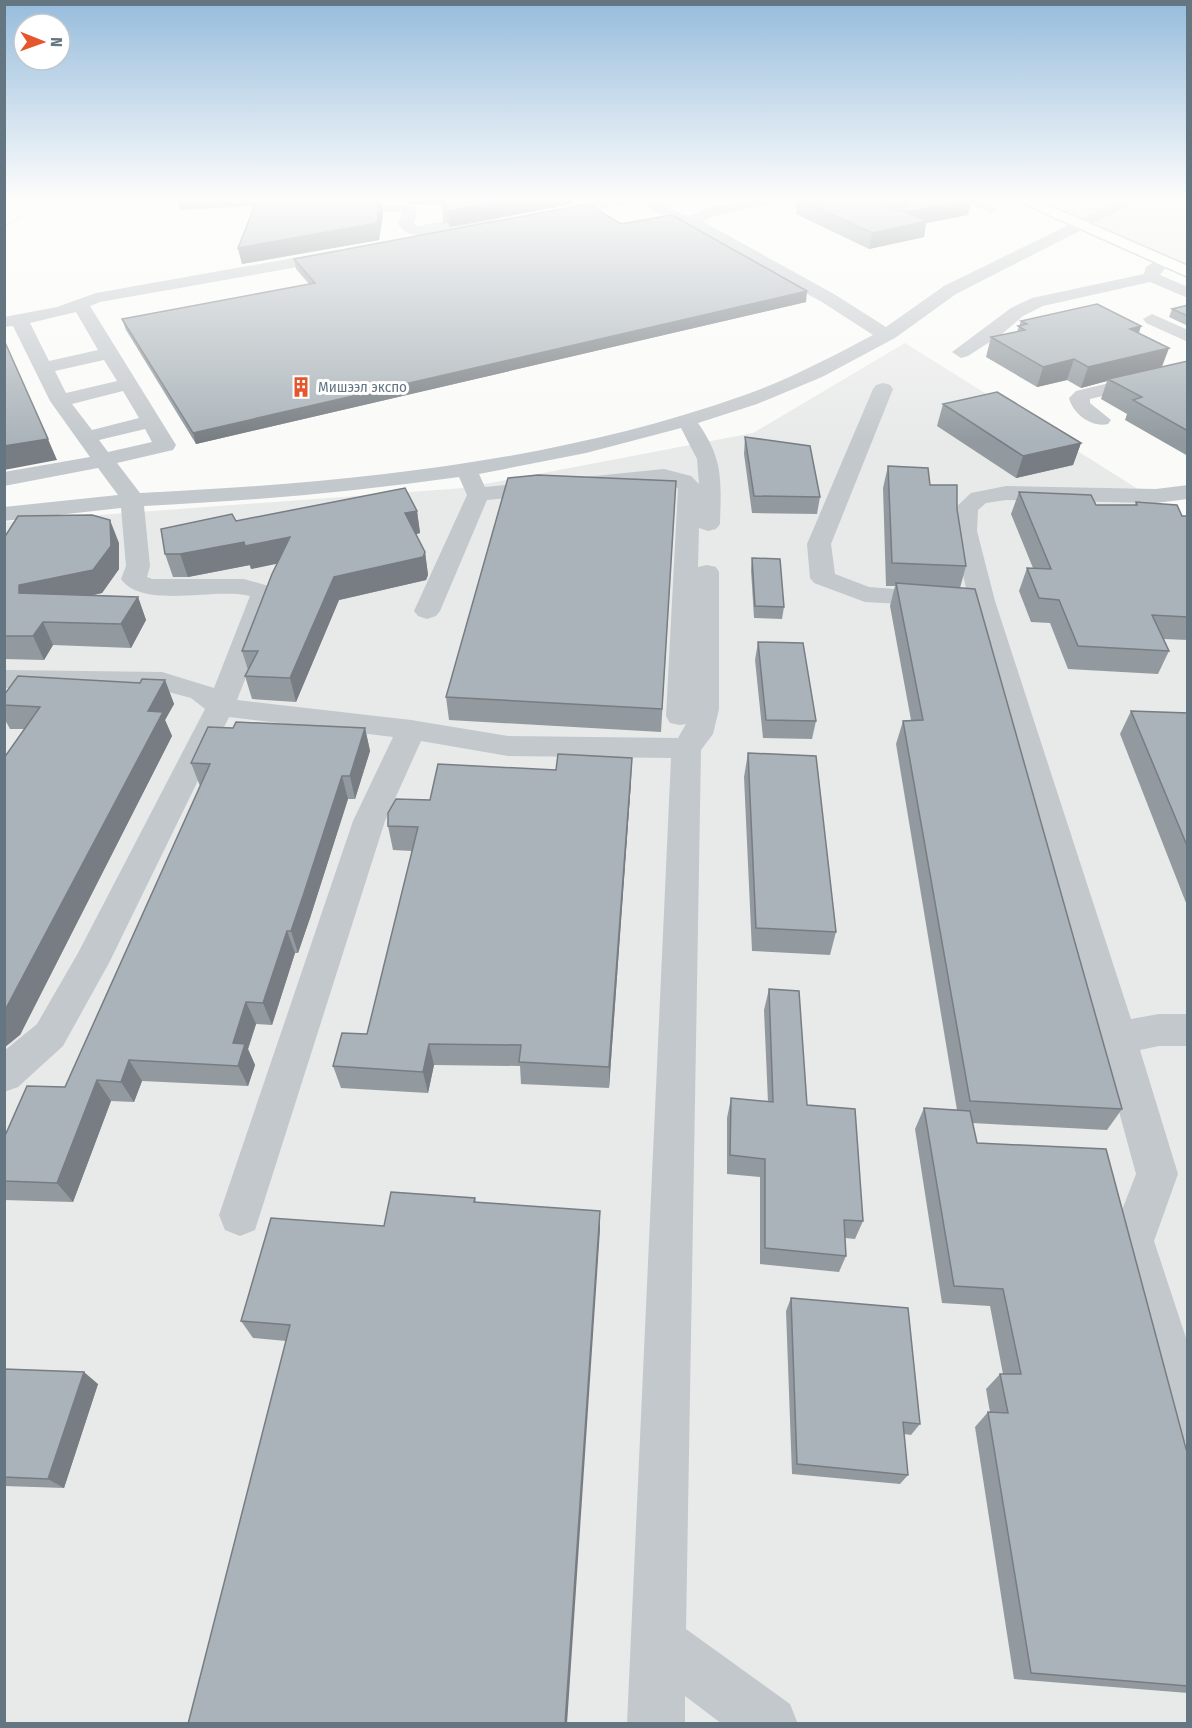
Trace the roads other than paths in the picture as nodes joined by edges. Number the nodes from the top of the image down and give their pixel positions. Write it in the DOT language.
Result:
graph roads {
  1 [pos="193,281"];
  2 [pos="795,281"];
  3 [pos="819,281"];
  4 [pos="968,281"];
  5 [pos="1134,281"];
  6 [pos="1160,281"];
  7 [pos="1188,293"];
  8 [pos="1050,298"];
  9 [pos="80,304"];
  10 [pos="1063,315"];
  11 [pos="1152,319"];
  12 [pos="1041,320"];
  13 [pos="92,321"];
  14 [pos="16,325"];
  15 [pos="893,330"];
  16 [pos="996,330"];
  17 [pos="1188,337"];
  18 [pos="961,352"];
  19 [pos="120,369"];
  20 [pos="1188,370"];
  21 [pos="53,384"];
  22 [pos="884,388"];
  23 [pos="686,420"];
  24 [pos="1101,420"];
  25 [pos="150,422"];
  26 [pos="87,437"];
  27 [pos="103,460"];
  28 [pos="466,469"];
  29 [pos="4,479"];
  30 [pos="478,495"];
  31 [pos="132,500"];
  32 [pos="1179,500"];
  33 [pos="4,514"];
  34 [pos="982,601"];
  35 [pos="427,611"];
  36 [pos="4,679"];
  37 [pos="220,707"];
  38 [pos="411,730"];
  39 [pos="683,732"];
  40 [pos="1188,1030"];
  41 [pos="1118,1038"];
  42 [pos="4,1075"];
  43 [pos="240,1215"];
  44 [pos="1188,1419"];
  45 [pos="659,1643"];
  46 [pos="656,1724"];
  47 [pos="770,1724"];
  1 -- 9 [label="street"];
  2 -- 15 [label="street"];
  3 -- 15 [label="street"];
  4 -- 15 [label="street"];
  5 -- 8 [label="street"];
  6 -- 7 [label="street"];
  8 -- 10 [label="street"];
  8 -- 16 [label="street"];
  9 -- 13 [label="street"];
  9 -- 14 [label="street"];
  11 -- 17 [label="street"];
  12 -- 16 [label="street"];
  13 -- 14 [label="street"];
  13 -- 19 [label="street"];
  14 -- 21 [label="street"];
  15 -- 23 [label="street"];
  16 -- 18 [label="street"];
  19 -- 21 [label="street"];
  19 -- 21 [label="street"];
  19 -- 21 [label="street"];
  19 -- 25 [label="street"];
  20 -- 24 [label="street"];
  21 -- 26 [label="street"];
  22 -- 34 [label="street"];
  23 -- 28 [label="street"];
  23 -- 39 [label="street"];
  25 -- 26 [label="street"];
  25 -- 27 [label="street"];
  26 -- 27 [label="street"];
  27 -- 29 [label="street"];
  27 -- 31 [label="street"];
  28 -- 30 [label="street"];
  28 -- 31 [label="street"];
  30 -- 35 [label="street"];
  30 -- 39 [label="street"];
  31 -- 33 [label="street"];
  31 -- 37 [label="street"];
  32 -- 34 [label="street"];
  34 -- 41 [label="street"];
  36 -- 37 [label="street"];
  37 -- 38 [label="street"];
  37 -- 42 [label="street"];
  38 -- 39 [label="street"];
  38 -- 43 [label="street"];
  39 -- 45 [label="street"];
  40 -- 41 [label="street"];
  41 -- 44 [label="street"];
  45 -- 46 [label="street"];
  45 -- 47 [label="street"];
}
